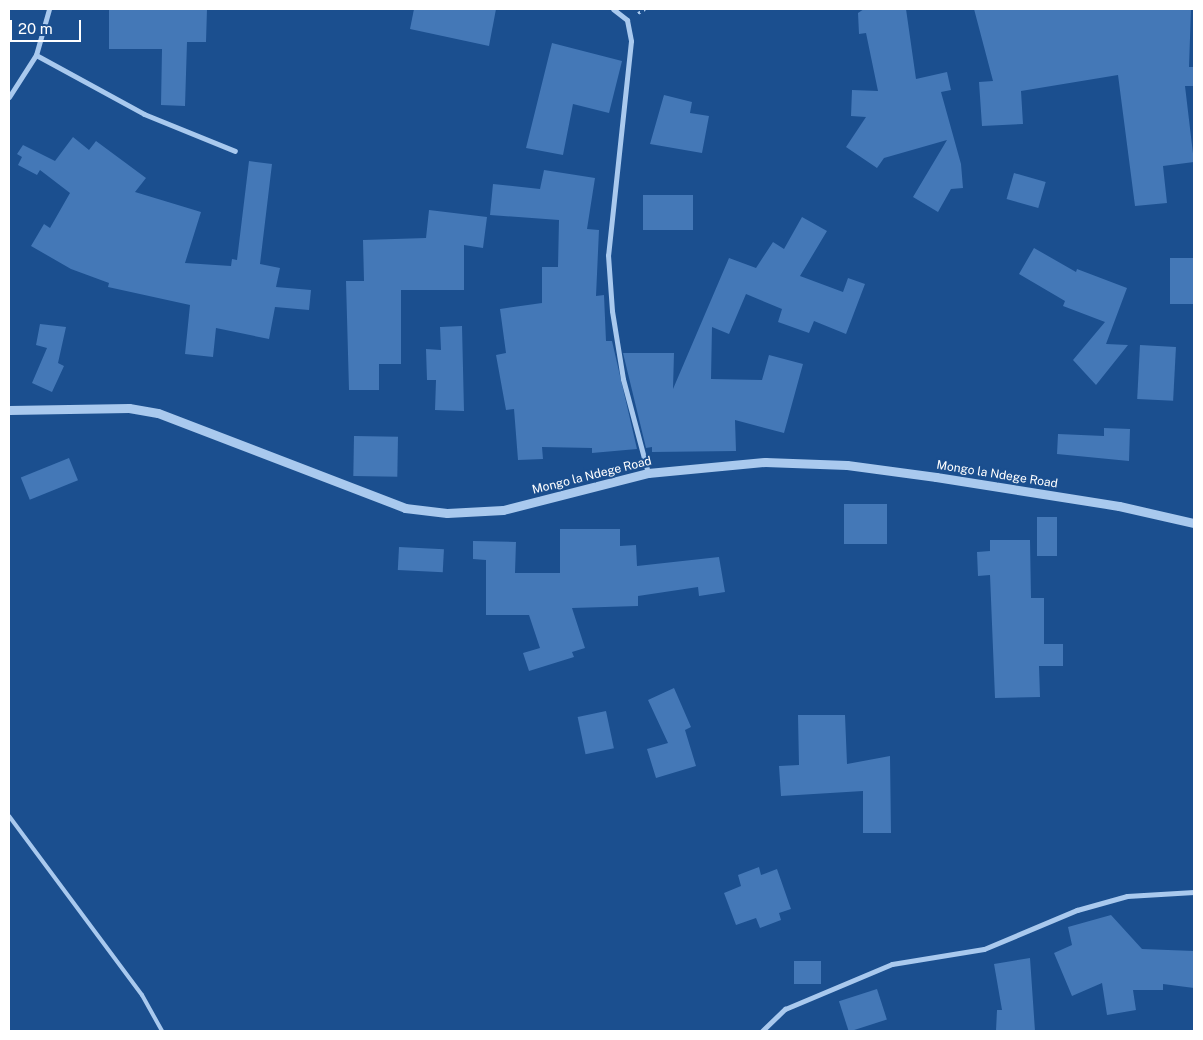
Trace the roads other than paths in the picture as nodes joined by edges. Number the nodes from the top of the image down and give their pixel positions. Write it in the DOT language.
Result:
graph roads {
  1 [pos="49,9"];
  2 [pos="613,9"];
  3 [pos="36,55"];
  4 [pos="9,97"];
  5 [pos="235,151"];
  6 [pos="9,410"];
  7 [pos="648,473"];
  8 [pos="1194,523"];
  9 [pos="9,816"];
  10 [pos="1194,892"];
  11 [pos="162,1031"];
  12 [pos="762,1031"];
  1 -- 3 [label="street"];
  2 -- 7 [label="street"];
  3 -- 4 [label="street"];
  3 -- 5 [label="street"];
  6 -- 7 [label="street, Mongo la Ndege Road"];
  7 -- 8 [label="street, Mongo la Ndege Road"];
  9 -- 11 [label="lane"];
  10 -- 12 [label="street"];
}
